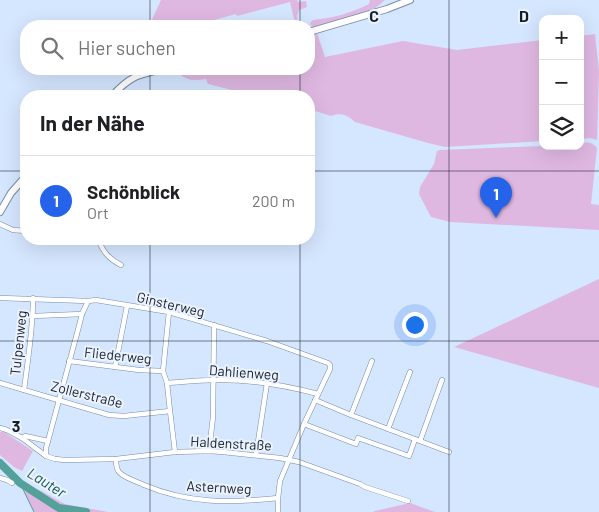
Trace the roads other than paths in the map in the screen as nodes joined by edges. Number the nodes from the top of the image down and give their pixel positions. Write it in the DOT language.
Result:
graph roads {
  1 [pos="410,0"];
  2 [pos="315,30"];
  3 [pos="139,75"];
  4 [pos="118,90"];
  5 [pos="20,183"];
  6 [pos="1,210"];
  7 [pos="0,224"];
  8 [pos="20,231"];
  9 [pos="101,245"];
  10 [pos="121,265"];
  11 [pos="0,298"];
  12 [pos="33,298"];
  13 [pos="88,301"];
  14 [pos="127,306"];
  15 [pos="169,312"];
  16 [pos="82,314"];
  17 [pos="33,316"];
  18 [pos="214,325"];
  19 [pos="372,360"];
  20 [pos="69,361"];
  21 [pos="115,367"];
  22 [pos="163,371"];
  23 [pos="410,372"];
  24 [pos="214,380"];
  25 [pos="442,380"];
  26 [pos="0,383"];
  27 [pos="167,383"];
  28 [pos="267,383"];
  29 [pos="24,390"];
  30 [pos="318,394"];
  31 [pos="59,400"];
  32 [pos="315,400"];
  33 [pos="170,412"];
  34 [pos="351,415"];
  35 [pos="304,424"];
  36 [pos="0,428"];
  37 [pos="388,429"];
  38 [pos="22,438"];
  39 [pos="417,440"];
  40 [pos="48,441"];
  41 [pos="209,451"];
  42 [pos="175,452"];
  43 [pos="450,452"];
  44 [pos="256,455"];
  45 [pos="46,456"];
  46 [pos="116,459"];
  47 [pos="288,459"];
  48 [pos="0,478"];
  49 [pos="12,483"];
  50 [pos="278,498"];
  51 [pos="408,500"];
  52 [pos="278,512"];
  1 -- 2 [label="street"];
  3 -- 4 [label="street"];
  5 -- 6 [label="street"];
  7 -- 8 [label="street"];
  9 -- 10 [label="street"];
  11 -- 12 [label="street, Ginsterweg"];
  12 -- 13 [label="street, Ginsterweg"];
  12 -- 17 [label="street, Tulpenweg"];
  13 -- 14 [label="street, Ginsterweg"];
  13 -- 16 [label="street"];
  14 -- 15 [label="street, Ginsterweg"];
  14 -- 21 [label="street"];
  15 -- 18 [label="street, Ginsterweg"];
  15 -- 22 [label="street"];
  16 -- 17 [label="street"];
  16 -- 20 [label="street"];
  17 -- 29 [label="street, Tulpenweg"];
  18 -- 24 [label="street"];
  18 -- 30 [label="street, Ginsterweg"];
  19 -- 34 [label="street"];
  20 -- 21 [label="street, Fliederweg"];
  20 -- 31 [label="street"];
  21 -- 22 [label="street, Fliederweg"];
  22 -- 27 [label="street"];
  23 -- 37 [label="street"];
  24 -- 27 [label="street, Dahlienweg"];
  24 -- 28 [label="street, Dahlienweg"];
  24 -- 41 [label="street"];
  25 -- 39 [label="street"];
  26 -- 29 [label="street, Zollerstraße"];
  27 -- 33 [label="street"];
  28 -- 30 [label="street, Dahlienweg"];
  28 -- 44 [label="street"];
  29 -- 31 [label="street, Zollerstraße"];
  30 -- 32 [label="street"];
  31 -- 33 [label="street, Zollerstraße"];
  31 -- 40 [label="street"];
  32 -- 34 [label="street"];
  32 -- 35 [label="street"];
  33 -- 42 [label="street"];
  34 -- 37 [label="street"];
  35 -- 39 [label="street"];
  35 -- 47 [label="street"];
  36 -- 38 [label="street, Haldenstraße"];
  37 -- 39 [label="street"];
  38 -- 40 [label="street, Haldenstraße"];
  38 -- 45 [label="street, Haldenstraße"];
  39 -- 43 [label="street"];
  40 -- 45 [label="street"];
  41 -- 42 [label="street, Haldenstraße"];
  41 -- 44 [label="street, Haldenstraße"];
  42 -- 46 [label="street, Haldenstraße"];
  44 -- 47 [label="street, Haldenstraße"];
  45 -- 46 [label="street, Haldenstraße"];
  46 -- 50 [label="street, Asternweg"];
  47 -- 50 [label="street"];
  47 -- 51 [label="street, Haldenstraße"];
  48 -- 49 [label="street"];
  50 -- 52 [label="street"];
}
